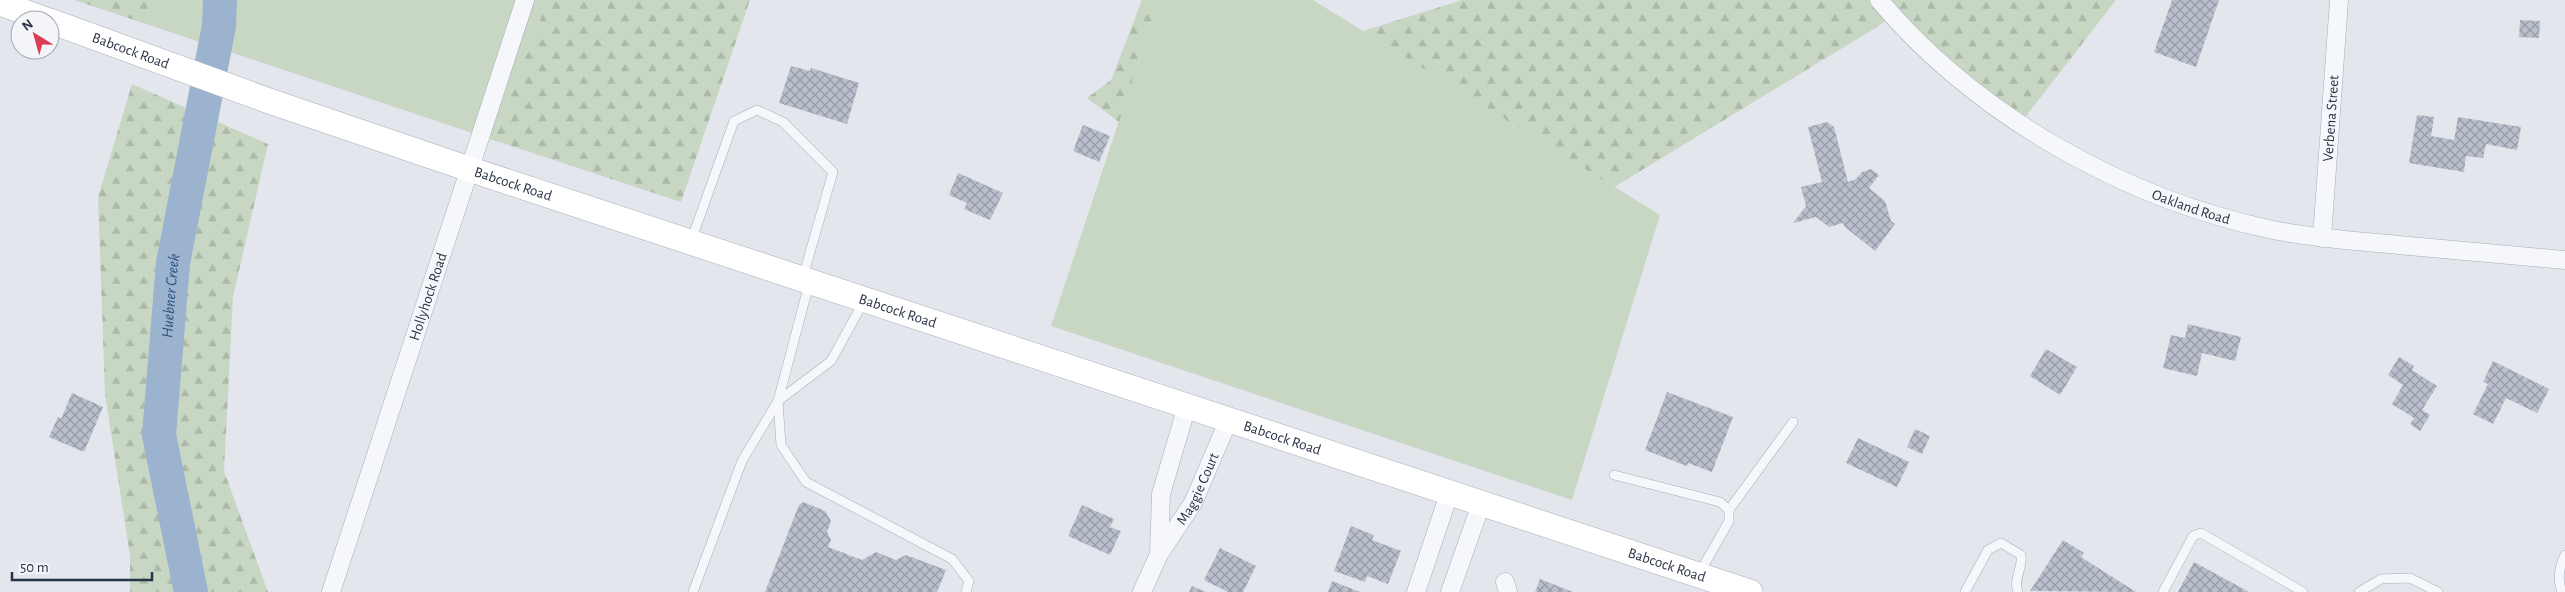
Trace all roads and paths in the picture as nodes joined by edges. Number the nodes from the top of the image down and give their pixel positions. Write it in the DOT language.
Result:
graph roads {
  1 [pos="525,0"];
  2 [pos="1879,0"];
  3 [pos="2339,0"];
  4 [pos="1,5"];
  5 [pos="16,10"];
  6 [pos="60,26"];
  7 [pos="469,169"];
  8 [pos="2322,238"];
  9 [pos="690,242"];
  10 [pos="2565,260"];
  11 [pos="806,280"];
  12 [pos="865,299"];
  13 [pos="778,401"];
  14 [pos="1187,406"];
  15 [pos="1229,419"];
  16 [pos="1793,422"];
  17 [pos="1614,476"];
  18 [pos="1449,494"];
  19 [pos="1482,504"];
  20 [pos="1729,510"];
  21 [pos="1158,554"];
  22 [pos="2565,556"];
  23 [pos="1698,574"];
  24 [pos="331,592"];
  25 [pos="693,592"];
  26 [pos="966,592"];
  27 [pos="1142,592"];
  28 [pos="1416,592"];
  29 [pos="1450,592"];
  30 [pos="1750,592"];
  31 [pos="1965,592"];
  32 [pos="2018,592"];
  33 [pos="2163,592"];
  34 [pos="2303,592"];
  35 [pos="2360,592"];
  36 [pos="2438,592"];
  37 [pos="2562,592"];
  1 -- 7 [label="street, Hollyhock Road"];
  2 -- 8 [label="street, Oakland Road"];
  3 -- 8 [label="street, Verbena Street"];
  4 -- 5 [label="main road"];
  6 -- 7 [label="main road, Babcock Road"];
  7 -- 9 [label="main road, Babcock Road"];
  7 -- 24 [label="street, Hollyhock Road"];
  8 -- 10 [label="street, Oakland Road"];
  9 -- 11 [label="main road, Babcock Road"];
  9 -- 11 [label="lane"];
  11 -- 12 [label="main road, Babcock Road"];
  11 -- 13 [label="lane"];
  12 -- 13 [label="lane"];
  12 -- 14 [label="main road, Babcock Road"];
  13 -- 25 [label="lane"];
  13 -- 26 [label="lane"];
  14 -- 15 [label="main road, Babcock Road"];
  14 -- 21 [label="street, Maggie Court"];
  15 -- 18 [label="main road, Babcock Road"];
  15 -- 21 [label="street, Maggie Court"];
  16 -- 20 [label="lane"];
  17 -- 20 [label="lane"];
  18 -- 19 [label="main road, Babcock Road"];
  18 -- 28 [label="street"];
  19 -- 23 [label="main road, Babcock Road"];
  19 -- 29 [label="street"];
  20 -- 23 [label="lane"];
  21 -- 27 [label="street, Maggie Court"];
  22 -- 37 [label="lane"];
  23 -- 30 [label="main road, Babcock Road"];
  31 -- 32 [label="lane"];
  33 -- 34 [label="lane"];
  35 -- 36 [label="lane"];
}
